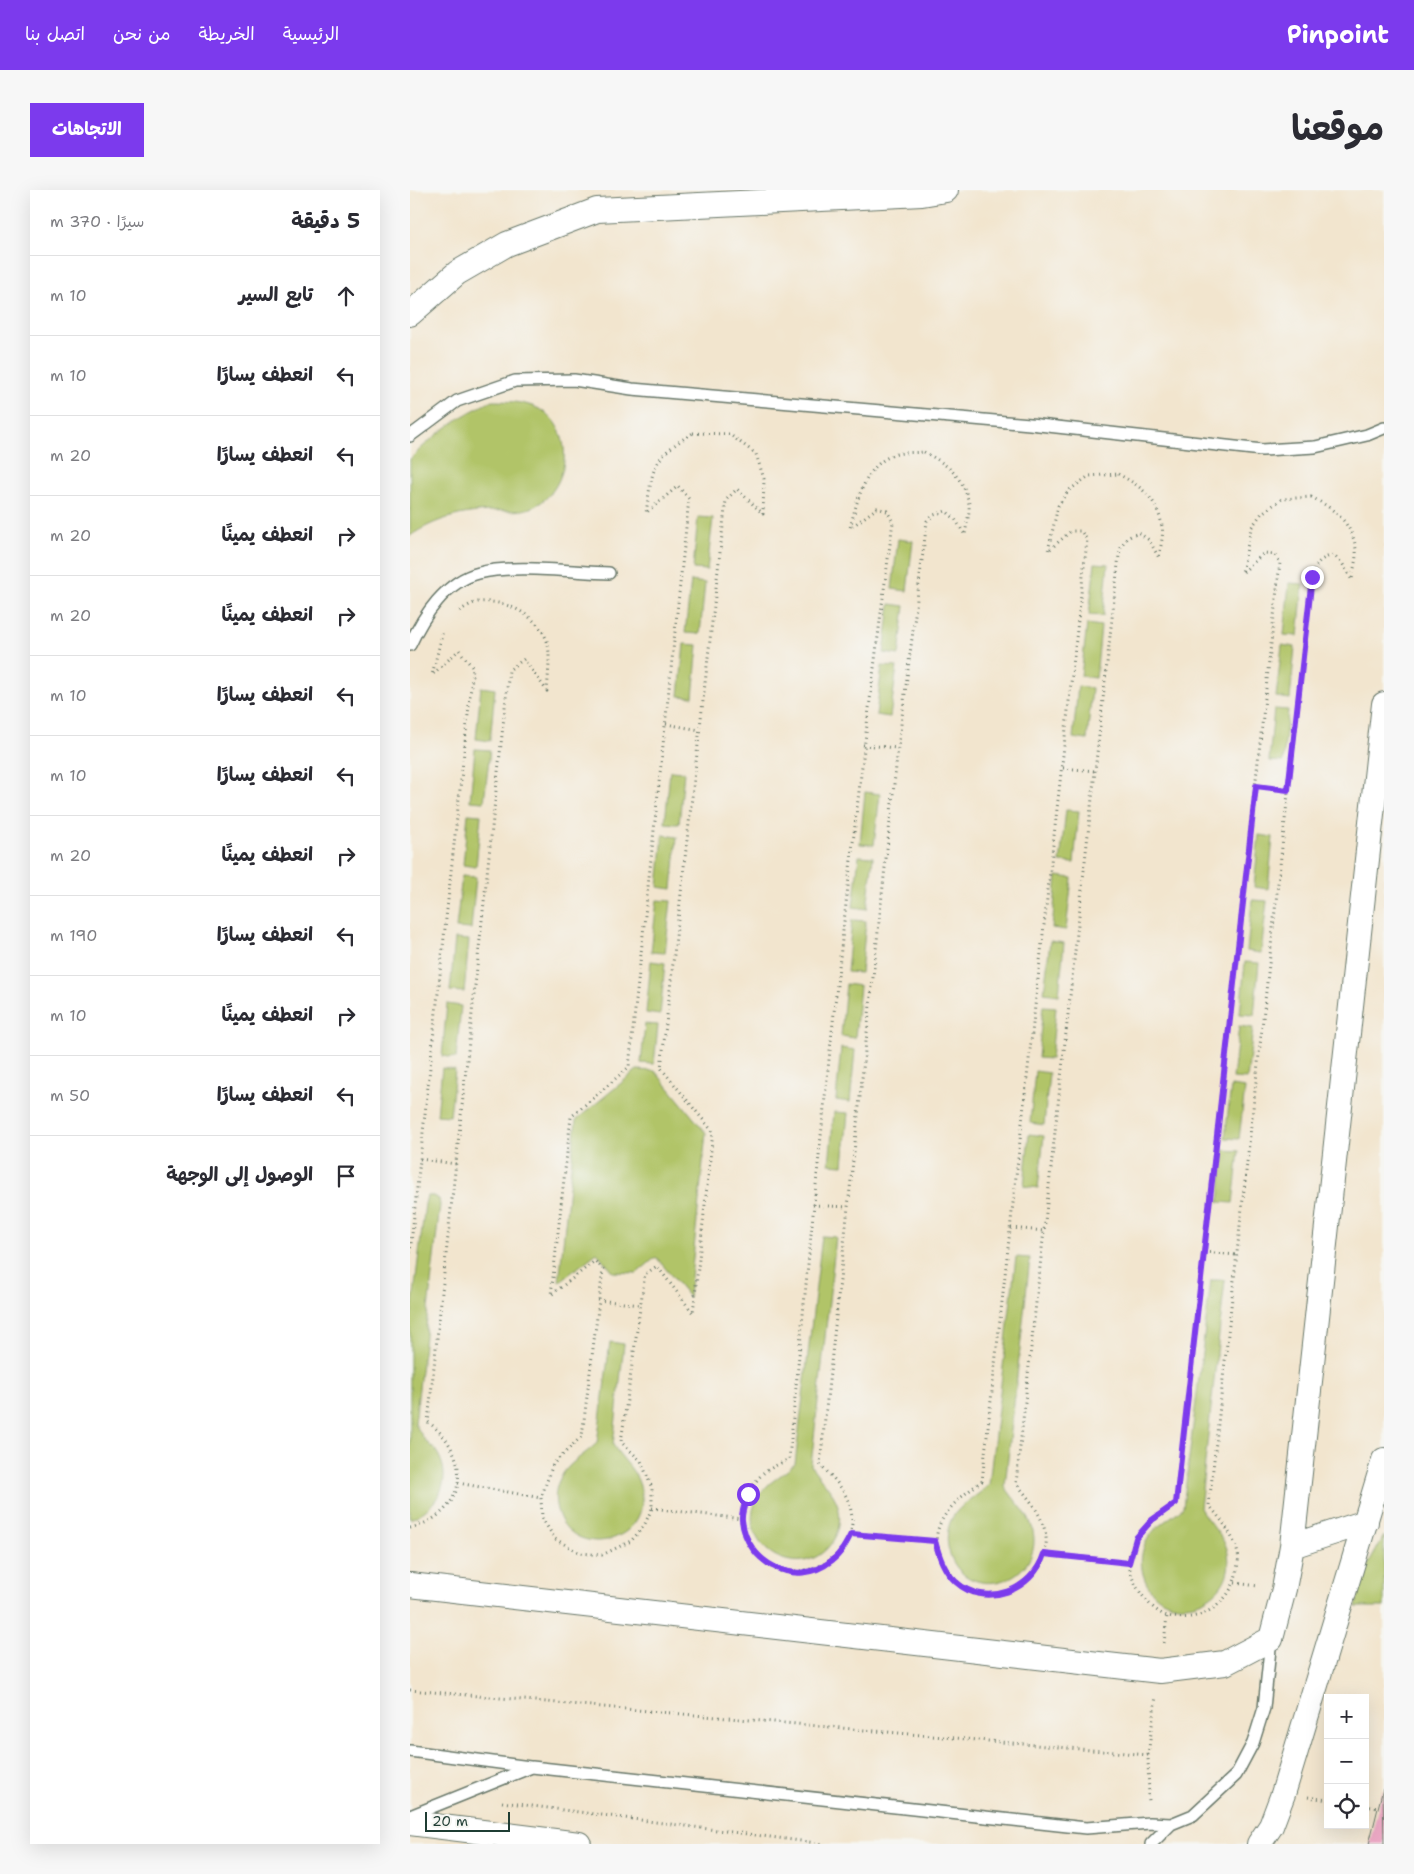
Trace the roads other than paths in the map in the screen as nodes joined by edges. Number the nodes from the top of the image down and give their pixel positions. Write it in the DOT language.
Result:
graph roads {
  1 [pos="946,190"];
  2 [pos="410,314"];
  3 [pos="1384,428"];
  4 [pos="410,436"];
  5 [pos="609,573"];
  6 [pos="410,645"];
  7 [pos="1384,704"];
  8 [pos="1384,1460"];
  9 [pos="1379,1495"];
  10 [pos="1366,1522"];
  11 [pos="1292,1546"];
  12 [pos="410,1585"];
  13 [pos="1271,1639"];
  14 [pos="410,1751"];
  15 [pos="532,1767"];
  16 [pos="410,1816"];
  17 [pos="410,1823"];
  18 [pos="1170,1824"];
  19 [pos="579,1844"];
  20 [pos="1151,1844"];
  21 [pos="1259,1844"];
  1 -- 2 [label="street"];
  3 -- 4 [label="lane"];
  5 -- 6 [label="lane"];
  7 -- 11 [label="street"];
  8 -- 9 [label="street"];
  9 -- 10 [label="street"];
  10 -- 11 [label="street"];
  10 -- 21 [label="street"];
  11 -- 13 [label="street"];
  12 -- 13 [label="street"];
  13 -- 18 [label="lane"];
  14 -- 15 [label="lane"];
  15 -- 16 [label="lane"];
  15 -- 18 [label="lane"];
  17 -- 19 [label="street"];
  18 -- 20 [label="lane"];
}
